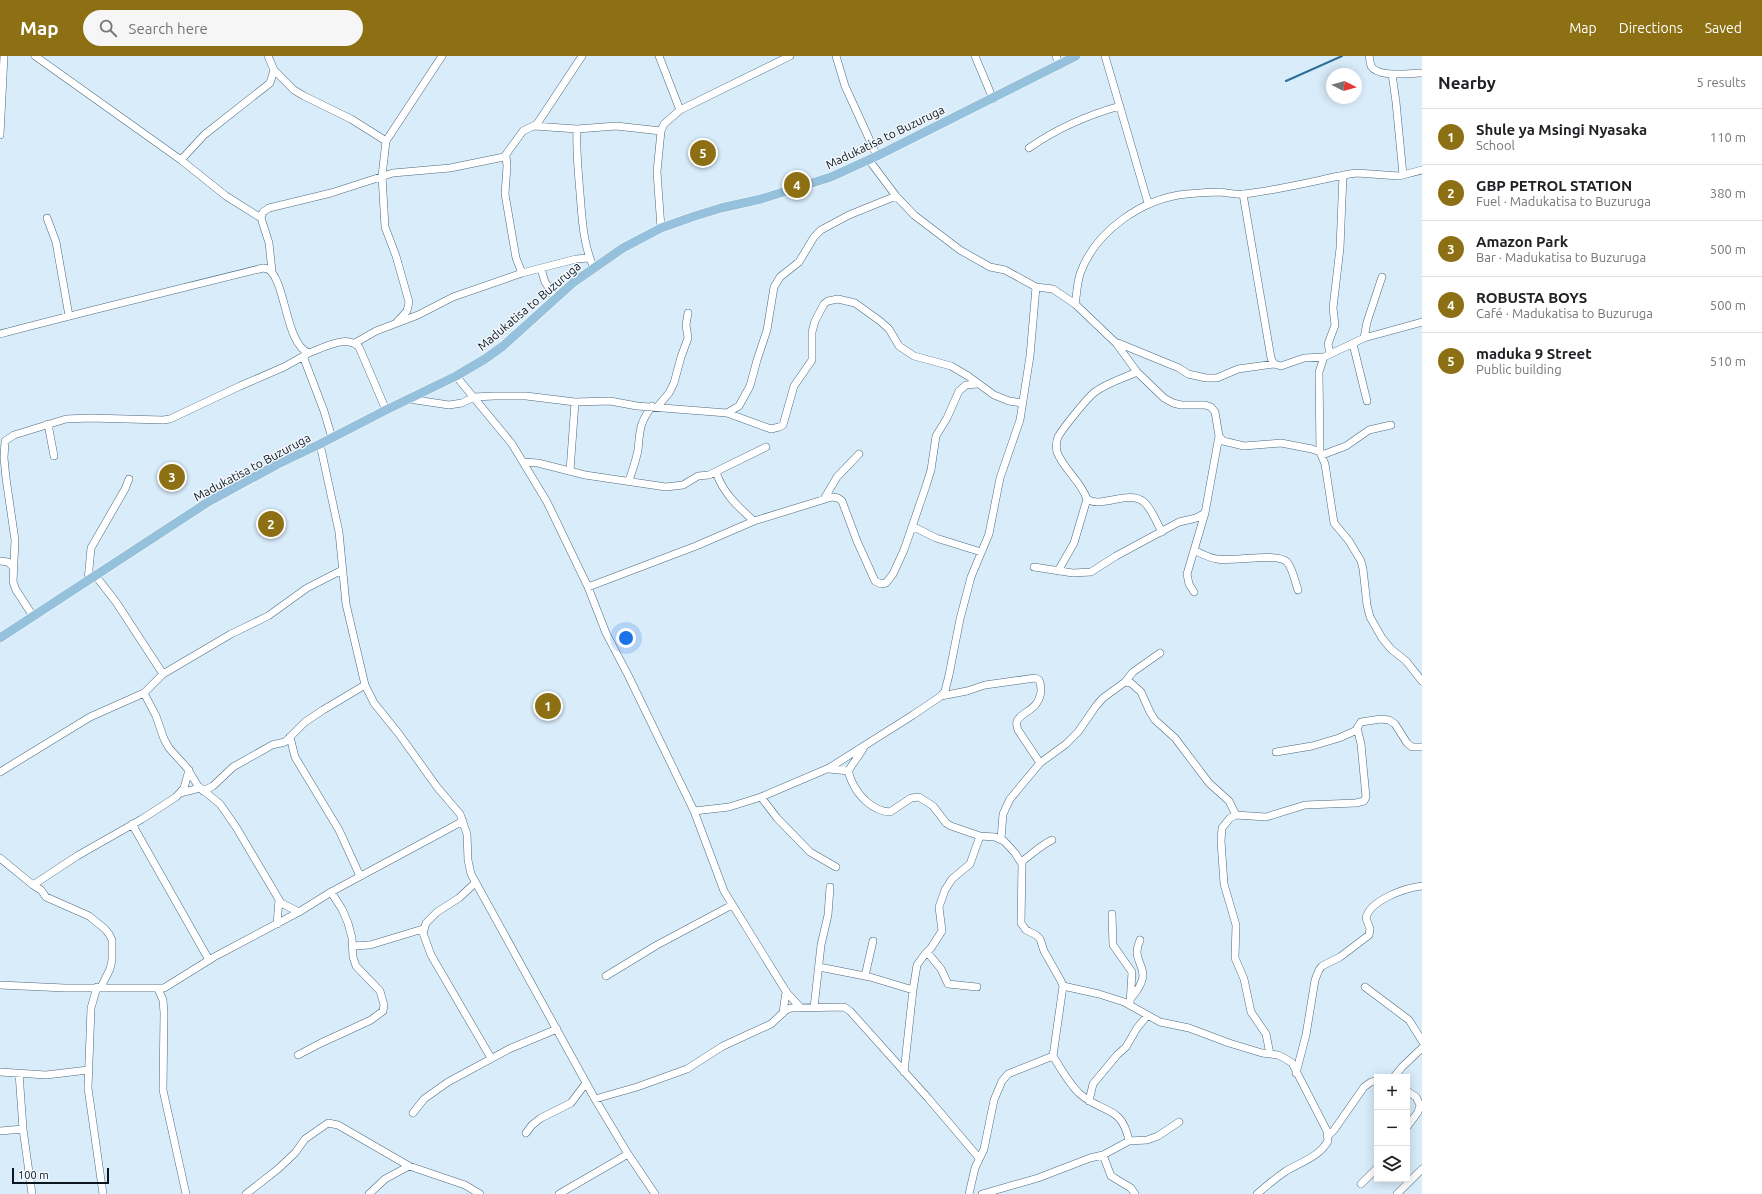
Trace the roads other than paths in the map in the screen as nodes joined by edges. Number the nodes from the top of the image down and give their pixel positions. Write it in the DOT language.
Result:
graph roads {
  1 [pos="4,56"];
  2 [pos="35,56"];
  3 [pos="268,56"];
  4 [pos="442,56"];
  5 [pos="582,56"];
  6 [pos="659,56"];
  7 [pos="790,56"];
  8 [pos="836,56"];
  9 [pos="976,56"];
  10 [pos="1056,56"];
  11 [pos="1076,56"];
  12 [pos="1105,56"];
  13 [pos="1369,56"];
  14 [pos="1060,65"];
  15 [pos="1,67"];
  16 [pos="274,70"];
  17 [pos="1422,73"];
  18 [pos="1392,74"];
  19 [pos="284,81"];
  20 [pos="270,82"];
  21 [pos="993,99"];
  22 [pos="1120,106"];
  23 [pos="680,110"];
  24 [pos="534,126"];
  25 [pos="578,129"];
  26 [pos="661,131"];
  27 [pos="0,135"];
  28 [pos="386,141"];
  29 [pos="1029,148"];
  30 [pos="506,156"];
  31 [pos="873,158"];
  32 [pos="181,160"];
  33 [pos="1422,170"];
  34 [pos="1343,175"];
  35 [pos="1402,175"];
  36 [pos="382,176"];
  37 [pos="1243,194"];
  38 [pos="896,196"];
  39 [pos="1148,203"];
  40 [pos="47,218"];
  41 [pos="261,218"];
  42 [pos="661,228"];
  43 [pos="589,258"];
  44 [pos="594,268"];
  45 [pos="541,269"];
  46 [pos="272,271"];
  47 [pos="522,273"];
  48 [pos="1382,277"];
  49 [pos="1036,287"];
  50 [pos="556,298"];
  51 [pos="1075,304"];
  52 [pos="688,313"];
  53 [pos="69,316"];
  54 [pos="1422,322"];
  55 [pos="396,323"];
  56 [pos="0,334"];
  57 [pos="1364,338"];
  58 [pos="355,343"];
  59 [pos="1116,343"];
  60 [pos="1353,344"];
  61 [pos="306,354"];
  62 [pos="1327,355"];
  63 [pos="1274,364"];
  64 [pos="1137,372"];
  65 [pos="456,376"];
  66 [pos="977,384"];
  67 [pos="474,397"];
  68 [pos="409,399"];
  69 [pos="1366,401"];
  70 [pos="575,402"];
  71 [pos="1022,403"];
  72 [pos="655,406"];
  73 [pos="386,410"];
  74 [pos="728,414"];
  75 [pos="48,424"];
  76 [pos="1391,425"];
  77 [pos="1219,436"];
  78 [pos="332,438"];
  79 [pos="3,439"];
  80 [pos="320,444"];
  81 [pos="766,447"];
  82 [pos="1321,453"];
  83 [pos="859,454"];
  84 [pos="54,456"];
  85 [pos="524,462"];
  86 [pos="570,471"];
  87 [pos="716,472"];
  88 [pos="129,479"];
  89 [pos="629,481"];
  90 [pos="824,499"];
  91 [pos="1087,499"];
  92 [pos="1205,513"];
  93 [pos="754,521"];
  94 [pos="912,526"];
  95 [pos="1162,532"];
  96 [pos="1194,550"];
  97 [pos="981,552"];
  98 [pos="0,561"];
  99 [pos="13,567"];
  100 [pos="1034,567"];
  101 [pos="342,570"];
  102 [pos="1058,571"];
  103 [pos="91,578"];
  104 [pos="588,587"];
  105 [pos="1298,590"];
  106 [pos="1194,592"];
  107 [pos="33,616"];
  108 [pos="0,638"];
  109 [pos="1160,653"];
  110 [pos="1419,673"];
  111 [pos="163,674"];
  112 [pos="1422,681"];
  113 [pos="1125,682"];
  114 [pos="365,685"];
  115 [pos="144,693"];
  116 [pos="941,696"];
  117 [pos="1357,730"];
  118 [pos="290,737"];
  119 [pos="864,747"];
  120 [pos="1422,747"];
  121 [pos="1276,752"];
  122 [pos="1040,763"];
  123 [pos="829,768"];
  124 [pos="189,770"];
  125 [pos="849,771"];
  126 [pos="0,772"];
  127 [pos="202,789"];
  128 [pos="180,793"];
  129 [pos="761,797"];
  130 [pos="694,811"];
  131 [pos="1236,815"];
  132 [pos="463,821"];
  133 [pos="132,824"];
  134 [pos="980,836"];
  135 [pos="1000,838"];
  136 [pos="1052,840"];
  137 [pos="0,858"];
  138 [pos="1021,862"];
  139 [pos="836,866"];
  140 [pos="360,876"];
  141 [pos="475,883"];
  142 [pos="33,885"];
  143 [pos="1422,886"];
  144 [pos="830,887"];
  145 [pos="331,892"];
  146 [pos="279,900"];
  147 [pos="732,905"];
  148 [pos="299,912"];
  149 [pos="1112,914"];
  150 [pos="277,924"];
  151 [pos="423,928"];
  152 [pos="1140,940"];
  153 [pos="873,941"];
  154 [pos="352,946"];
  155 [pos="927,952"];
  156 [pos="209,960"];
  157 [pos="819,967"];
  158 [pos="606,976"];
  159 [pos="865,976"];
  160 [pos="0,985"];
  161 [pos="1063,986"];
  162 [pos="99,987"];
  163 [pos="977,987"];
  164 [pos="1365,987"];
  165 [pos="158,989"];
  166 [pos="913,990"];
  167 [pos="786,991"];
  168 [pos="1131,1001"];
  169 [pos="800,1007"];
  170 [pos="814,1008"];
  171 [pos="783,1013"];
  172 [pos="1147,1016"];
  173 [pos="557,1029"];
  174 [pos="1422,1041"];
  175 [pos="1422,1048"];
  176 [pos="1270,1054"];
  177 [pos="298,1056"];
  178 [pos="1053,1056"];
  179 [pos="491,1058"];
  180 [pos="88,1070"];
  181 [pos="0,1072"];
  182 [pos="904,1072"];
  183 [pos="19,1073"];
  184 [pos="1296,1073"];
  185 [pos="1396,1074"];
  186 [pos="1374,1082"];
  187 [pos="586,1083"];
  188 [pos="1410,1093"];
  189 [pos="595,1099"];
  190 [pos="1089,1101"];
  191 [pos="413,1113"];
  192 [pos="1178,1122"];
  193 [pos="1410,1122"];
  194 [pos="23,1130"];
  195 [pos="0,1131"];
  196 [pos="526,1133"];
  197 [pos="1328,1136"];
  198 [pos="1129,1141"];
  199 [pos="628,1154"];
  200 [pos="1103,1155"];
  201 [pos="979,1158"];
  202 [pos="409,1166"];
  203 [pos="1422,1169"];
  204 [pos="1374,1171"];
  205 [pos="1361,1184"];
  206 [pos="377,1191"];
  207 [pos="32,1194"];
  208 [pos="103,1194"];
  209 [pos="186,1194"];
  210 [pos="246,1194"];
  211 [pos="369,1194"];
  212 [pos="480,1194"];
  213 [pos="559,1194"];
  214 [pos="655,1194"];
  215 [pos="969,1194"];
  216 [pos="982,1194"];
  217 [pos="1135,1194"];
  218 [pos="1257,1194"];
  219 [pos="1397,1194"];
  1 -- 15 [label="street"];
  2 -- 32 [label="street"];
  3 -- 16 [label="street"];
  4 -- 28 [label="street"];
  5 -- 24 [label="street"];
  6 -- 23 [label="street"];
  7 -- 23 [label="street"];
  8 -- 31 [label="street"];
  9 -- 21 [label="street"];
  10 -- 14 [label="street"];
  11 -- 14 [label="main road, Madukatisa to Buzuruga"];
  12 -- 22 [label="street"];
  13 -- 18 [label="street"];
  14 -- 21 [label="main road, Madukatisa to Buzuruga"];
  15 -- 27 [label="street"];
  16 -- 19 [label="street"];
  16 -- 20 [label="street"];
  17 -- 18 [label="street"];
  18 -- 35 [label="street"];
  19 -- 20 [label="street"];
  19 -- 28 [label="street"];
  20 -- 32 [label="street"];
  21 -- 31 [label="main road, Madukatisa to Buzuruga"];
  22 -- 29 [label="street"];
  22 -- 39 [label="street"];
  23 -- 26 [label="street"];
  24 -- 25 [label="street"];
  24 -- 30 [label="street"];
  25 -- 26 [label="street"];
  25 -- 43 [label="street"];
  26 -- 42 [label="street"];
  28 -- 36 [label="street"];
  30 -- 36 [label="street"];
  30 -- 47 [label="street"];
  31 -- 38 [label="street"];
  31 -- 42 [label="main road, Madukatisa to Buzuruga"];
  32 -- 41 [label="street"];
  33 -- 35 [label="street"];
  34 -- 35 [label="street"];
  34 -- 37 [label="street"];
  34 -- 62 [label="street"];
  36 -- 41 [label="street"];
  36 -- 55 [label="street"];
  37 -- 39 [label="street"];
  37 -- 63 [label="street"];
  38 -- 49 [label="street"];
  38 -- 74 [label="street"];
  39 -- 51 [label="street"];
  40 -- 53 [label="street"];
  41 -- 46 [label="street"];
  42 -- 44 [label="main road, Madukatisa to Buzuruga"];
  43 -- 44 [label="street"];
  43 -- 45 [label="street"];
  44 -- 50 [label="main road, Madukatisa to Buzuruga"];
  45 -- 47 [label="street"];
  45 -- 50 [label="street"];
  46 -- 53 [label="street"];
  46 -- 61 [label="street"];
  47 -- 55 [label="street"];
  48 -- 57 [label="street"];
  49 -- 51 [label="street"];
  49 -- 71 [label="street"];
  50 -- 65 [label="main road, Madukatisa to Buzuruga"];
  51 -- 59 [label="street"];
  52 -- 72 [label="street"];
  53 -- 56 [label="street"];
  54 -- 57 [label="street"];
  55 -- 58 [label="street"];
  57 -- 60 [label="street"];
  58 -- 61 [label="street"];
  58 -- 73 [label="street"];
  59 -- 63 [label="street"];
  59 -- 64 [label="street"];
  60 -- 62 [label="street"];
  60 -- 69 [label="street"];
  61 -- 75 [label="street"];
  61 -- 78 [label="street"];
  62 -- 63 [label="street"];
  62 -- 82 [label="street"];
  64 -- 77 [label="street"];
  64 -- 91 [label="street"];
  65 -- 67 [label="street"];
  65 -- 68 [label="main road, Madukatisa to Buzuruga"];
  66 -- 71 [label="street"];
  66 -- 74 [label="street"];
  66 -- 94 [label="street"];
  67 -- 68 [label="street"];
  67 -- 70 [label="street"];
  67 -- 85 [label="street"];
  68 -- 73 [label="main road, Madukatisa to Buzuruga"];
  70 -- 72 [label="street"];
  70 -- 86 [label="street"];
  71 -- 97 [label="street"];
  72 -- 74 [label="street"];
  72 -- 89 [label="street"];
  73 -- 78 [label="main road, Madukatisa to Buzuruga"];
  75 -- 79 [label="street"];
  75 -- 84 [label="street"];
  76 -- 82 [label="street"];
  77 -- 82 [label="street"];
  77 -- 92 [label="street"];
  78 -- 80 [label="main road, Madukatisa to Buzuruga"];
  79 -- 99 [label="street"];
  80 -- 101 [label="street"];
  80 -- 103 [label="main road, Madukatisa to Buzuruga"];
  81 -- 87 [label="street"];
  82 -- 110 [label="street"];
  83 -- 90 [label="street"];
  85 -- 86 [label="street"];
  85 -- 104 [label="street"];
  86 -- 89 [label="street"];
  87 -- 89 [label="street"];
  87 -- 93 [label="street"];
  88 -- 103 [label="street"];
  90 -- 93 [label="street"];
  90 -- 94 [label="street"];
  91 -- 95 [label="street"];
  91 -- 102 [label="street"];
  92 -- 95 [label="street"];
  92 -- 96 [label="street"];
  93 -- 104 [label="street"];
  94 -- 97 [label="street"];
  95 -- 102 [label="street"];
  96 -- 105 [label="street"];
  96 -- 106 [label="street"];
  97 -- 116 [label="street"];
  98 -- 99 [label="street"];
  99 -- 107 [label="street"];
  100 -- 102 [label="street"];
  101 -- 111 [label="street"];
  101 -- 114 [label="street"];
  103 -- 107 [label="main road, Madukatisa to Buzuruga"];
  103 -- 111 [label="street"];
  104 -- 130 [label="street"];
  107 -- 108 [label="main road, Madukatisa to Buzuruga"];
  109 -- 113 [label="street"];
  110 -- 112 [label="street"];
  111 -- 115 [label="street"];
  113 -- 122 [label="street"];
  113 -- 131 [label="street"];
  114 -- 118 [label="street"];
  114 -- 132 [label="street"];
  115 -- 124 [label="street"];
  115 -- 126 [label="street"];
  116 -- 119 [label="street"];
  116 -- 122 [label="street"];
  117 -- 120 [label="street"];
  117 -- 121 [label="street"];
  117 -- 131 [label="street"];
  118 -- 127 [label="street"];
  118 -- 140 [label="street"];
  119 -- 123 [label="street"];
  119 -- 125 [label="street"];
  122 -- 135 [label="street"];
  123 -- 125 [label="street"];
  123 -- 129 [label="street"];
  124 -- 127 [label="street"];
  124 -- 128 [label="street"];
  125 -- 134 [label="street"];
  127 -- 128 [label="street"];
  127 -- 146 [label="street"];
  128 -- 133 [label="street"];
  129 -- 130 [label="street"];
  129 -- 139 [label="street"];
  130 -- 147 [label="street"];
  131 -- 176 [label="street"];
  132 -- 140 [label="street"];
  132 -- 141 [label="street"];
  133 -- 142 [label="street"];
  133 -- 156 [label="street"];
  134 -- 135 [label="street"];
  134 -- 155 [label="street"];
  135 -- 138 [label="street"];
  136 -- 138 [label="street"];
  137 -- 142 [label="street"];
  138 -- 161 [label="street"];
  140 -- 145 [label="street"];
  141 -- 151 [label="street"];
  141 -- 173 [label="street"];
  142 -- 162 [label="street"];
  143 -- 184 [label="street"];
  144 -- 157 [label="street"];
  145 -- 148 [label="street"];
  145 -- 154 [label="street"];
  146 -- 148 [label="street"];
  146 -- 150 [label="street"];
  147 -- 158 [label="street"];
  147 -- 167 [label="street"];
  148 -- 150 [label="street"];
  149 -- 168 [label="street"];
  150 -- 156 [label="street"];
  151 -- 154 [label="street"];
  151 -- 179 [label="street"];
  152 -- 168 [label="street"];
  153 -- 159 [label="street"];
  154 -- 177 [label="street"];
  155 -- 163 [label="street"];
  155 -- 166 [label="street"];
  156 -- 165 [label="street"];
  157 -- 159 [label="street"];
  157 -- 170 [label="street"];
  159 -- 166 [label="street"];
  160 -- 162 [label="street"];
  161 -- 168 [label="street"];
  161 -- 178 [label="street"];
  162 -- 165 [label="street"];
  162 -- 180 [label="street"];
  164 -- 174 [label="street"];
  165 -- 209 [label="street"];
  166 -- 182 [label="street"];
  167 -- 169 [label="street"];
  167 -- 171 [label="street"];
  168 -- 172 [label="street"];
  169 -- 170 [label="street"];
  169 -- 171 [label="street"];
  170 -- 182 [label="street"];
  171 -- 189 [label="street"];
  172 -- 176 [label="street"];
  172 -- 190 [label="street"];
  173 -- 179 [label="street"];
  173 -- 187 [label="street"];
  175 -- 185 [label="street"];
  176 -- 184 [label="street"];
  178 -- 190 [label="street"];
  178 -- 201 [label="street"];
  179 -- 191 [label="street"];
  180 -- 183 [label="street"];
  180 -- 208 [label="street"];
  181 -- 183 [label="street"];
  182 -- 201 [label="street"];
  183 -- 194 [label="street"];
  184 -- 197 [label="street"];
  186 -- 197 [label="street"];
  187 -- 189 [label="street"];
  187 -- 196 [label="street"];
  188 -- 193 [label="street"];
  189 -- 199 [label="street"];
  190 -- 198 [label="street"];
  192 -- 198 [label="street"];
  194 -- 195 [label="street"];
  194 -- 207 [label="street"];
  197 -- 218 [label="street"];
  198 -- 200 [label="street"];
  199 -- 213 [label="street"];
  199 -- 214 [label="street"];
  200 -- 216 [label="street"];
  200 -- 217 [label="street"];
  201 -- 215 [label="street"];
  202 -- 206 [label="street"];
  202 -- 210 [label="street"];
  202 -- 212 [label="street"];
  203 -- 219 [label="street"];
  204 -- 205 [label="street"];
  206 -- 211 [label="street"];
}
